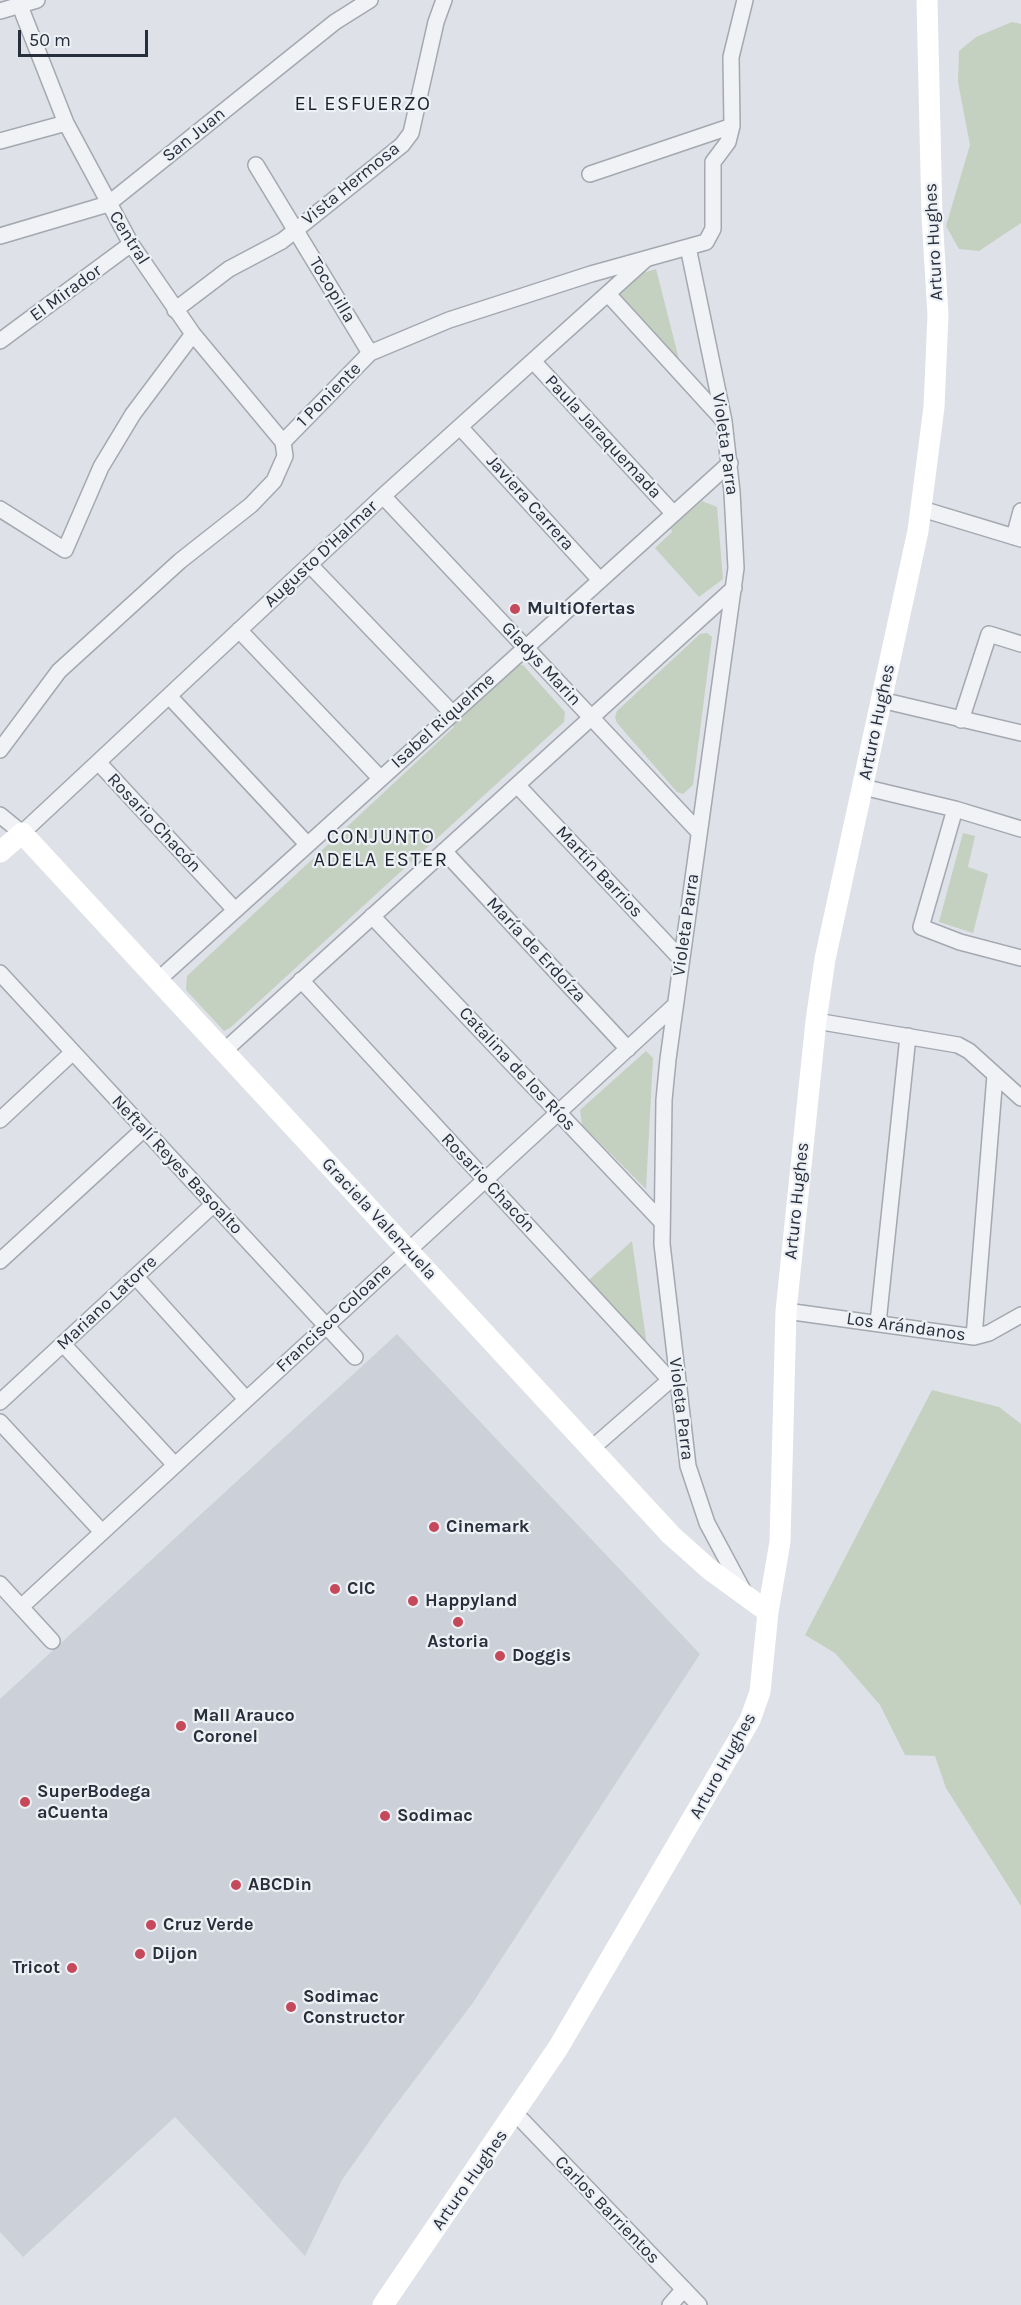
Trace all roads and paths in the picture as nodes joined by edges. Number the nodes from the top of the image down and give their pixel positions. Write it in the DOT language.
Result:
graph roads {
  1 [pos="37,0"];
  2 [pos="370,0"];
  3 [pos="444,0"];
  4 [pos="745,0"];
  5 [pos="927,0"];
  6 [pos="20,6"];
  7 [pos="0,11"];
  8 [pos="66,123"];
  9 [pos="732,126"];
  10 [pos="702,135"];
  11 [pos="0,141"];
  12 [pos="713,162"];
  13 [pos="256,165"];
  14 [pos="590,174"];
  15 [pos="108,204"];
  16 [pos="294,230"];
  17 [pos="0,236"];
  18 [pos="131,244"];
  19 [pos="688,247"];
  20 [pos="646,259"];
  21 [pos="608,294"];
  22 [pos="175,310"];
  23 [pos="193,334"];
  24 [pos="0,341"];
  25 [pos="370,353"];
  26 [pos="533,361"];
  27 [pos="724,421"];
  28 [pos="460,427"];
  29 [pos="283,442"];
  30 [pos="730,463"];
  31 [pos="383,496"];
  32 [pos="922,508"];
  33 [pos="0,509"];
  34 [pos="1021,511"];
  35 [pos="673,513"];
  36 [pos="1017,538"];
  37 [pos="310,565"];
  38 [pos="599,579"];
  39 [pos="734,588"];
  40 [pos="239,630"];
  41 [pos="1021,644"];
  42 [pos="525,647"];
  43 [pos="169,696"];
  44 [pos="881,700"];
  45 [pos="452,713"];
  46 [pos="591,717"];
  47 [pos="961,720"];
  48 [pos="1021,734"];
  49 [pos="0,750"];
  50 [pos="98,762"];
  51 [pos="380,778"];
  52 [pos="517,785"];
  53 [pos="863,788"];
  54 [pos="954,809"];
  55 [pos="0,815"];
  56 [pos="1021,829"];
  57 [pos="699,832"];
  58 [pos="22,833"];
  59 [pos="307,844"];
  60 [pos="444,851"];
  61 [pos="0,852"];
  62 [pos="235,910"];
  63 [pos="372,916"];
  64 [pos="1021,958"];
  65 [pos="681,959"];
  66 [pos="0,973"];
  67 [pos="158,980"];
  68 [pos="301,980"];
  69 [pos="674,1006"];
  70 [pos="816,1021"];
  71 [pos="908,1036"];
  72 [pos="628,1049"];
  73 [pos="224,1051"];
  74 [pos="73,1052"];
  75 [pos="995,1075"];
  76 [pos="1021,1098"];
  77 [pos="558,1113"];
  78 [pos="0,1120"];
  79 [pos="144,1129"];
  80 [pos="485,1180"];
  81 [pos="214,1204"];
  82 [pos="662,1222"];
  83 [pos="408,1250"];
  84 [pos="0,1261"];
  85 [pos="136,1277"];
  86 [pos="786,1311"];
  87 [pos="1020,1318"];
  88 [pos="878,1323"];
  89 [pos="326,1326"];
  90 [pos="974,1337"];
  91 [pos="63,1344"];
  92 [pos="355,1357"];
  93 [pos="673,1380"];
  94 [pos="246,1400"];
  95 [pos="0,1402"];
  96 [pos="0,1422"];
  97 [pos="591,1449"];
  98 [pos="175,1465"];
  99 [pos="102,1532"];
  100 [pos="0,1584"];
  101 [pos="746,1596"];
  102 [pos="21,1607"];
  103 [pos="768,1612"];
  104 [pos="52,1641"];
  105 [pos="516,2114"];
  106 [pos="684,2289"];
  107 [pos="383,2305"];
  108 [pos="670,2305"];
  109 [pos="699,2305"];
  1 -- 6 [label="street"];
  2 -- 15 [label="street, San Juan"];
  3 -- 16 [label="street, Vista Hermosa"];
  4 -- 9 [label="street"];
  5 -- 32 [label="street, Arturo Hughes"];
  6 -- 7 [label="street"];
  6 -- 8 [label="street, Central"];
  8 -- 11 [label="street"];
  8 -- 15 [label="street, Central"];
  9 -- 10 [label="street"];
  9 -- 12 [label="street"];
  10 -- 12 [label="street, 1 Poniente"];
  10 -- 14 [label="street"];
  12 -- 19 [label="street, 1 Poniente"];
  13 -- 16 [label="street, Tocopilla"];
  15 -- 17 [label="street, San Juan"];
  15 -- 18 [label="street, Central"];
  16 -- 22 [label="street, Vista Hermosa"];
  16 -- 25 [label="street, Tocopilla"];
  18 -- 22 [label="street, Central"];
  18 -- 24 [label="street, El Mirador"];
  19 -- 20 [label="street, 1 Poniente"];
  19 -- 27 [label="street, Violeta Parra"];
  20 -- 21 [label="street, Augusto D'Halmar"];
  20 -- 25 [label="street, 1 Poniente"];
  21 -- 26 [label="street, Augusto D'Halmar"];
  21 -- 27 [label="street"];
  22 -- 23 [label="street, Central"];
  23 -- 29 [label="street, Central"];
  23 -- 33 [label="street"];
  25 -- 29 [label="street, 1 Poniente"];
  26 -- 28 [label="street, Augusto D'Halmar"];
  26 -- 35 [label="street, Paula Jaraquemada"];
  27 -- 30 [label="street, Violeta Parra"];
  28 -- 31 [label="street, Augusto D'Halmar"];
  28 -- 38 [label="street, Javiera Carrera"];
  29 -- 49 [label="street, 1 Poniente"];
  30 -- 35 [label="street, Isabel Riquelme"];
  30 -- 39 [label="street, Violeta Parra"];
  31 -- 37 [label="street, Augusto D'Halmar"];
  31 -- 42 [label="street, Gladys Marin"];
  32 -- 36 [label="street"];
  32 -- 44 [label="street, Arturo Hughes"];
  34 -- 36 [label="street"];
  35 -- 38 [label="street, Isabel Riquelme"];
  37 -- 40 [label="street, Augusto D'Halmar"];
  37 -- 45 [label="street"];
  38 -- 42 [label="street, Isabel Riquelme"];
  39 -- 46 [label="street"];
  39 -- 57 [label="street, Violeta Parra"];
  40 -- 43 [label="street, Augusto D'Halmar"];
  40 -- 51 [label="street"];
  41 -- 47 [label="street"];
  42 -- 45 [label="street, Isabel Riquelme"];
  42 -- 46 [label="street, Gladys Marin"];
  43 -- 50 [label="street, Augusto D'Halmar"];
  43 -- 59 [label="street"];
  44 -- 47 [label="street"];
  44 -- 53 [label="street, Arturo Hughes"];
  45 -- 51 [label="street, Isabel Riquelme"];
  46 -- 52 [label="street"];
  46 -- 57 [label="street, Gladys Marin"];
  47 -- 48 [label="street"];
  50 -- 58 [label="street, Augusto D'Halmar"];
  50 -- 62 [label="street, Rosario Chacón"];
  51 -- 59 [label="street, Isabel Riquelme"];
  52 -- 60 [label="street"];
  52 -- 65 [label="street, Martín Barrios"];
  53 -- 54 [label="street"];
  53 -- 70 [label="street, Arturo Hughes"];
  54 -- 56 [label="street"];
  54 -- 64 [label="street"];
  55 -- 58 [label="street, Graciela Valenzuela"];
  57 -- 65 [label="street, Violeta Parra"];
  58 -- 61 [label="street, Augusto D'Halmar"];
  58 -- 67 [label="street, Graciela Valenzuela"];
  59 -- 62 [label="street, Isabel Riquelme"];
  60 -- 63 [label="street"];
  60 -- 72 [label="street, María de Erdoíza"];
  62 -- 67 [label="street, Isabel Riquelme"];
  63 -- 68 [label="street"];
  63 -- 77 [label="street, Catalina de los Ríos"];
  65 -- 69 [label="street, Violeta Parra"];
  66 -- 74 [label="street, Neftalí Reyes Basoalto"];
  67 -- 73 [label="street, Graciela Valenzuela"];
  68 -- 73 [label="street"];
  68 -- 80 [label="street, Rosario Chacón"];
  69 -- 72 [label="street, Francisco Coloane"];
  69 -- 82 [label="street, Violeta Parra"];
  70 -- 71 [label="street"];
  70 -- 86 [label="street, Arturo Hughes"];
  71 -- 75 [label="street"];
  71 -- 88 [label="street"];
  72 -- 77 [label="street, Francisco Coloane"];
  73 -- 83 [label="street, Graciela Valenzuela"];
  74 -- 78 [label="street"];
  74 -- 79 [label="street, Neftalí Reyes Basoalto"];
  75 -- 76 [label="street"];
  75 -- 90 [label="street"];
  77 -- 80 [label="street, Francisco Coloane"];
  77 -- 82 [label="street, Catalina de los Ríos"];
  79 -- 81 [label="street, Neftalí Reyes Basoalto"];
  79 -- 84 [label="street"];
  80 -- 83 [label="street, Francisco Coloane"];
  80 -- 93 [label="street, Rosario Chacón"];
  81 -- 85 [label="street, Mariano Latorre"];
  81 -- 89 [label="street, Neftalí Reyes Basoalto"];
  82 -- 93 [label="street, Violeta Parra"];
  83 -- 89 [label="street, Francisco Coloane"];
  83 -- 97 [label="street, Graciela Valenzuela"];
  85 -- 91 [label="street, Mariano Latorre"];
  85 -- 94 [label="street"];
  86 -- 88 [label="street, Los Arándanos"];
  86 -- 103 [label="street, Arturo Hughes"];
  87 -- 90 [label="street, Los Arándanos"];
  88 -- 90 [label="street, Los Arándanos"];
  89 -- 92 [label="street, Neftalí Reyes Basoalto"];
  89 -- 94 [label="street, Francisco Coloane"];
  91 -- 95 [label="street, Mariano Latorre"];
  91 -- 98 [label="street"];
  93 -- 97 [label="street"];
  93 -- 101 [label="street, Violeta Parra"];
  94 -- 98 [label="street, Francisco Coloane"];
  96 -- 99 [label="street"];
  97 -- 101 [label="street, Graciela Valenzuela"];
  98 -- 99 [label="street, Francisco Coloane"];
  99 -- 102 [label="street, Francisco Coloane"];
  100 -- 102 [label="street"];
  101 -- 103 [label="street, Graciela Valenzuela"];
  102 -- 104 [label="street"];
  103 -- 105 [label="street, Arturo Hughes"];
  105 -- 106 [label="street, Carlos Barrientos"];
  105 -- 107 [label="street, Arturo Hughes"];
  106 -- 108 [label="street"];
  106 -- 109 [label="street, Carlos Barrientos"];
}
